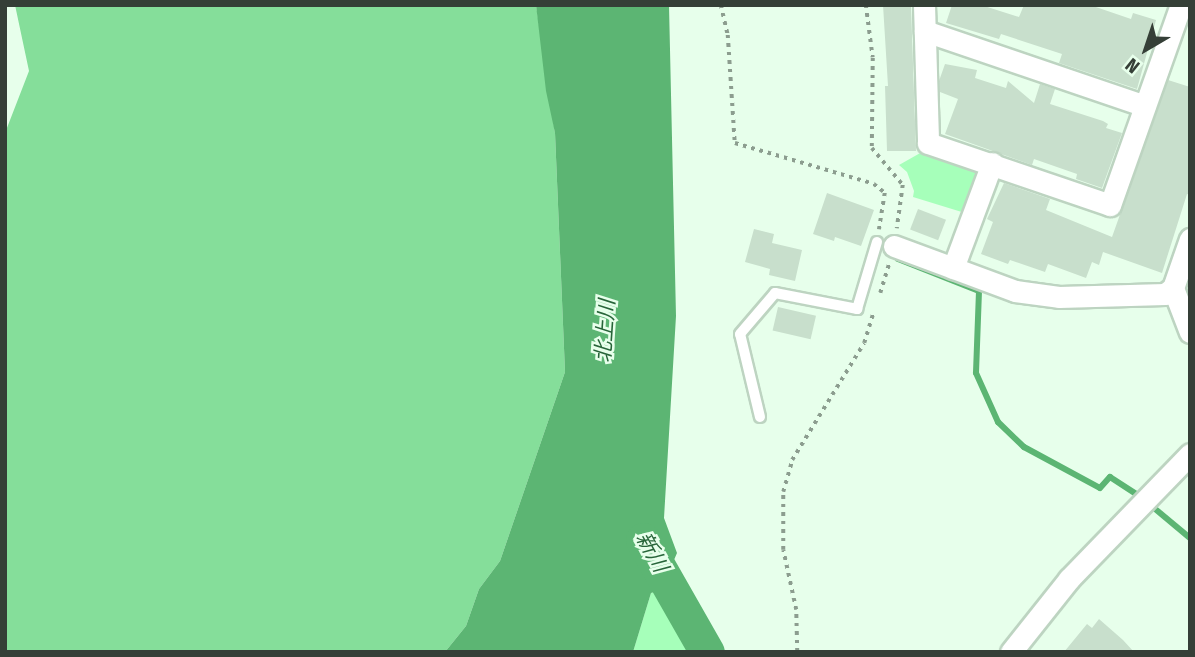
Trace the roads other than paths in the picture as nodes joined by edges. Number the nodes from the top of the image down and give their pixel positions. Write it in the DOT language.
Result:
graph roads {
  1 [pos="924,5"];
  2 [pos="1181,5"];
  3 [pos="925,31"];
  4 [pos="1145,106"];
  5 [pos="992,163"];
  6 [pos="1190,239"];
  7 [pos="886,244"];
  8 [pos="953,268"];
  9 [pos="1180,282"];
  10 [pos="1190,332"];
  11 [pos="760,417"];
  12 [pos="1190,454"];
  13 [pos="1011,652"];
  1 -- 3 [label="street"];
  2 -- 4 [label="street"];
  3 -- 4 [label="street"];
  3 -- 5 [label="street"];
  4 -- 5 [label="street"];
  5 -- 8 [label="street"];
  6 -- 9 [label="street"];
  7 -- 8 [label="street"];
  7 -- 11 [label="lane"];
  8 -- 9 [label="street"];
  9 -- 10 [label="street"];
  12 -- 13 [label="street"];
}
